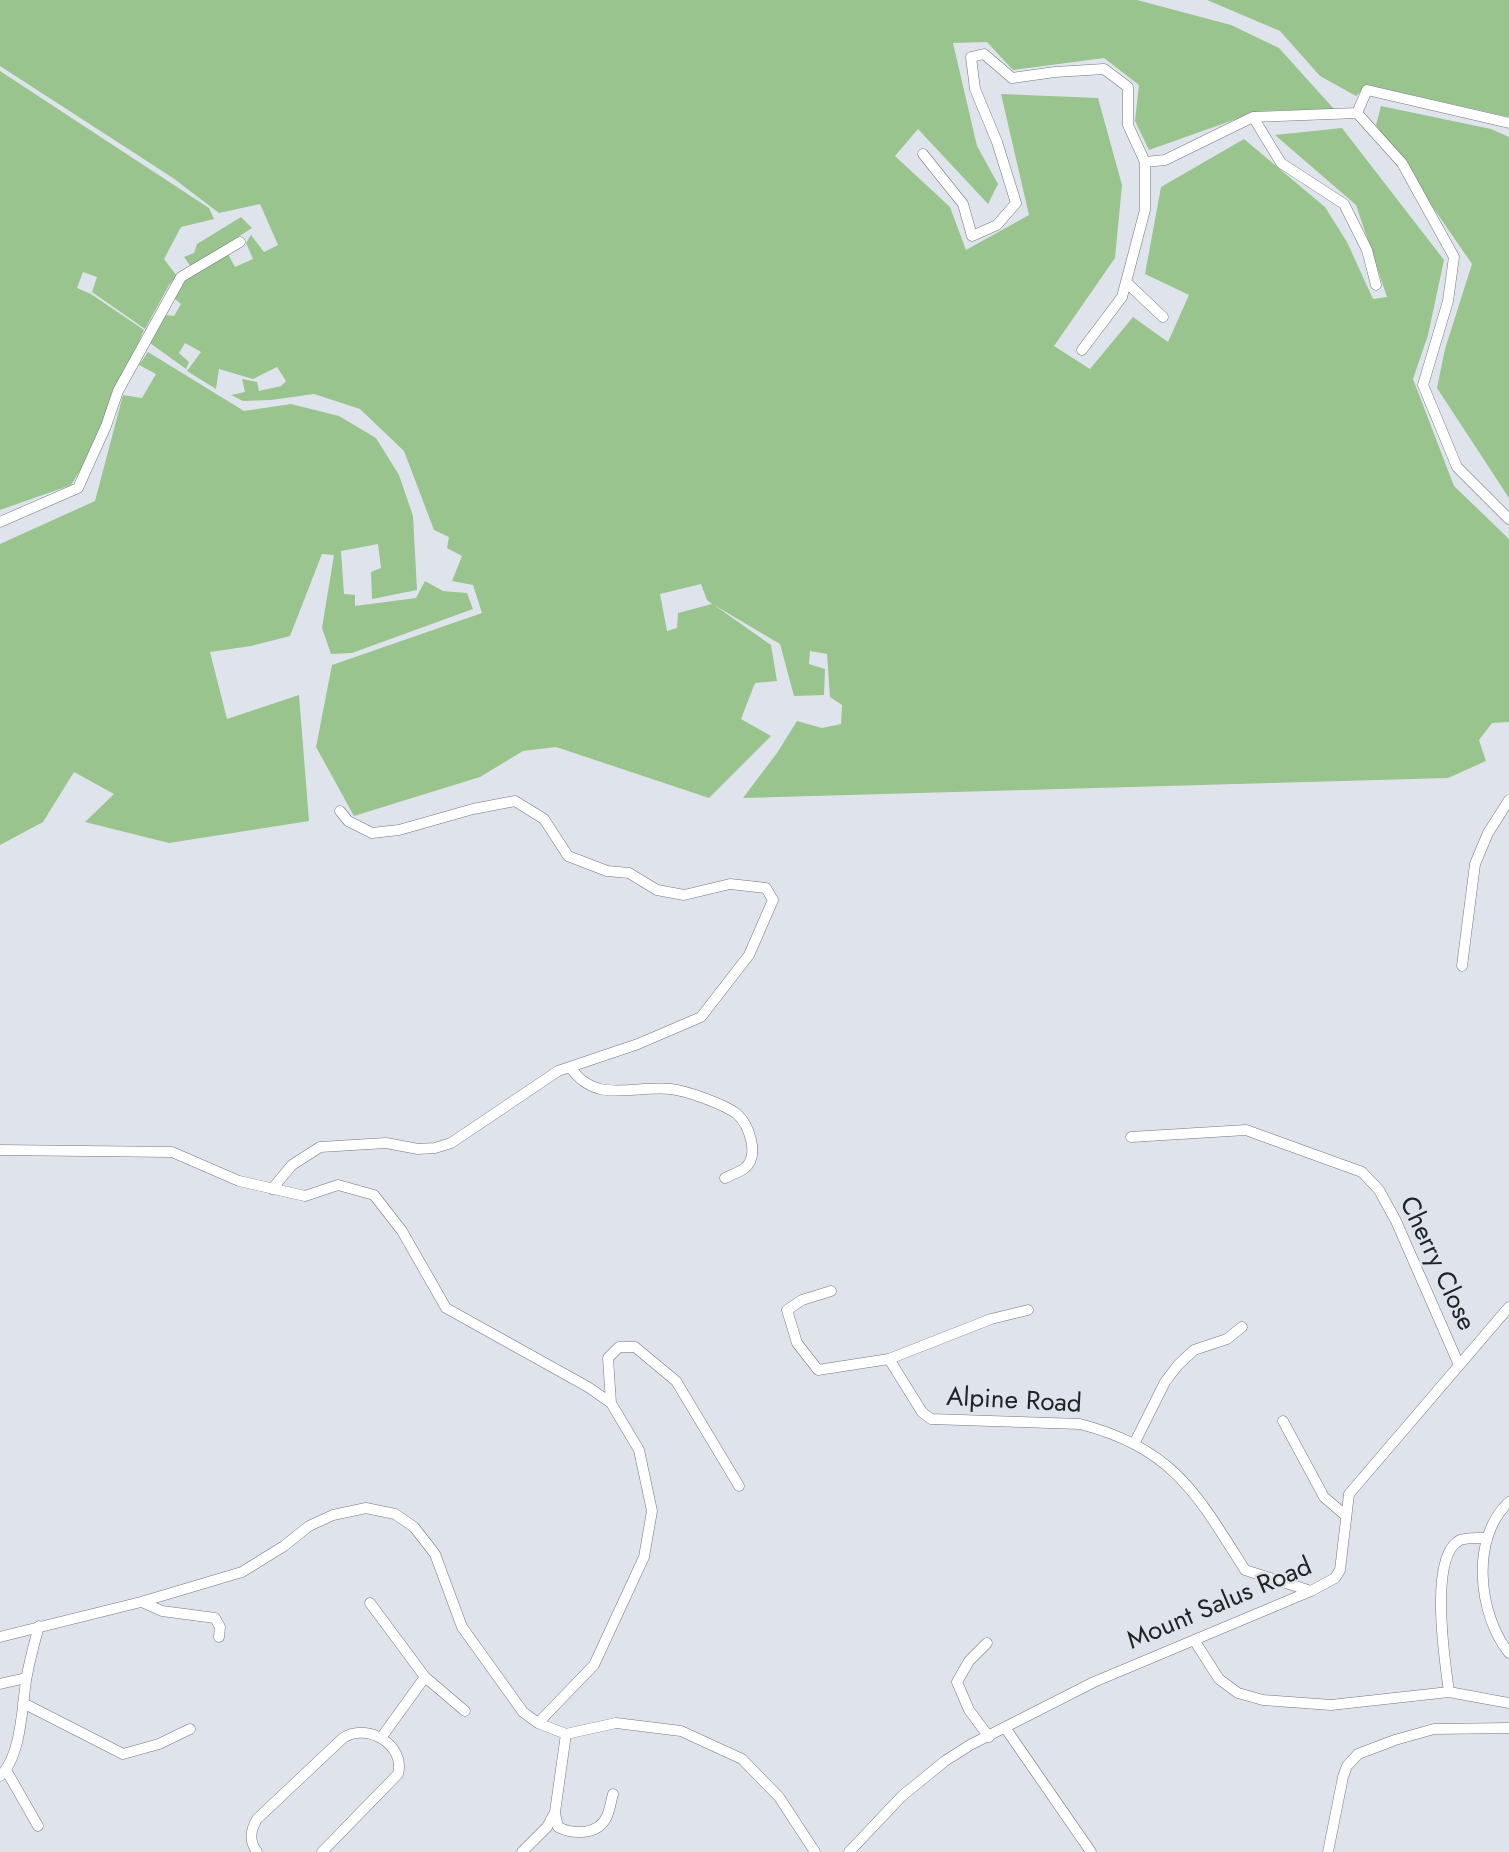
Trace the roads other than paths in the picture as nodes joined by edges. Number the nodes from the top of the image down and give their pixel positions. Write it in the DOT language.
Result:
graph roads {
  1 [pos="1357,113"];
  2 [pos="1254,117"];
  3 [pos="1509,123"];
  4 [pos="923,154"];
  5 [pos="1145,162"];
  6 [pos="240,242"];
  7 [pos="1126,282"];
  8 [pos="1376,285"];
  9 [pos="1163,317"];
  10 [pos="1082,350"];
  11 [pos="1509,519"];
  12 [pos="0,522"];
  13 [pos="1509,800"];
  14 [pos="340,811"];
  15 [pos="1462,966"];
  16 [pos="570,1067"];
  17 [pos="1131,1137"];
  18 [pos="0,1150"];
  19 [pos="725,1178"];
  20 [pos="272,1189"];
  21 [pos="831,1291"];
  22 [pos="1509,1307"];
  23 [pos="1028,1310"];
  24 [pos="1242,1327"];
  25 [pos="889,1359"];
  26 [pos="1459,1365"];
  27 [pos="611,1402"];
  28 [pos="1283,1420"];
  29 [pos="1134,1444"];
  30 [pos="739,1486"];
  31 [pos="1509,1502"];
  32 [pos="1346,1516"];
  33 [pos="1487,1538"];
  34 [pos="1311,1591"];
  35 [pos="141,1602"];
  36 [pos="370,1603"];
  37 [pos="39,1626"];
  38 [pos="0,1637"];
  39 [pos="219,1637"];
  40 [pos="1194,1640"];
  41 [pos="987,1643"];
  42 [pos="1509,1653"];
  43 [pos="425,1677"];
  44 [pos="26,1678"];
  45 [pos="0,1684"];
  46 [pos="1449,1692"];
  47 [pos="23,1703"];
  48 [pos="1509,1703"];
  49 [pos="465,1711"];
  50 [pos="538,1723"];
  51 [pos="1006,1728"];
  52 [pos="1509,1728"];
  53 [pos="190,1729"];
  54 [pos="566,1734"];
  55 [pos="989,1737"];
  56 [pos="381,1738"];
  57 [pos="3,1773"];
  58 [pos="613,1794"];
  59 [pos="555,1812"];
  60 [pos="38,1826"];
  61 [pos="257,1852"];
  62 [pos="322,1852"];
  63 [pos="522,1852"];
  64 [pos="815,1852"];
  65 [pos="849,1852"];
  66 [pos="1091,1852"];
  67 [pos="1328,1852"];
  1 -- 2 [label="street"];
  1 -- 3 [label="street"];
  1 -- 11 [label="street"];
  2 -- 5 [label="street"];
  2 -- 8 [label="street"];
  4 -- 5 [label="street"];
  5 -- 7 [label="street"];
  6 -- 12 [label="street"];
  7 -- 9 [label="street"];
  7 -- 10 [label="street"];
  13 -- 15 [label="street"];
  14 -- 16 [label="street"];
  16 -- 19 [label="street"];
  16 -- 20 [label="street"];
  17 -- 26 [label="street, Cherry Close"];
  18 -- 20 [label="street"];
  20 -- 27 [label="street"];
  21 -- 25 [label="street"];
  22 -- 26 [label="street, Mount Salus Road"];
  23 -- 25 [label="street"];
  24 -- 29 [label="street"];
  25 -- 29 [label="street, Alpine Road"];
  26 -- 32 [label="street, Mount Salus Road"];
  27 -- 30 [label="street"];
  27 -- 50 [label="street"];
  28 -- 32 [label="street"];
  29 -- 34 [label="street, Alpine Road"];
  31 -- 33 [label="street"];
  32 -- 34 [label="street, Mount Salus Road"];
  33 -- 42 [label="street"];
  33 -- 46 [label="street"];
  34 -- 40 [label="street, Mount Salus Road"];
  35 -- 37 [label="street"];
  35 -- 39 [label="street"];
  35 -- 50 [label="street"];
  36 -- 43 [label="street"];
  37 -- 38 [label="street"];
  37 -- 44 [label="street"];
  40 -- 46 [label="street"];
  40 -- 51 [label="street, Mount Salus Road"];
  41 -- 55 [label="street"];
  43 -- 49 [label="street"];
  43 -- 56 [label="street"];
  44 -- 45 [label="street"];
  44 -- 47 [label="street"];
  46 -- 48 [label="street"];
  47 -- 53 [label="street"];
  47 -- 57 [label="street"];
  50 -- 54 [label="street"];
  51 -- 55 [label="street, Mount Salus Road"];
  51 -- 66 [label="street"];
  52 -- 67 [label="street"];
  54 -- 59 [label="street"];
  54 -- 64 [label="street"];
  55 -- 65 [label="street, Mount Salus Road"];
  56 -- 61 [label="street"];
  56 -- 62 [label="street"];
  57 -- 60 [label="street"];
  58 -- 59 [label="street"];
  59 -- 63 [label="street"];
}
